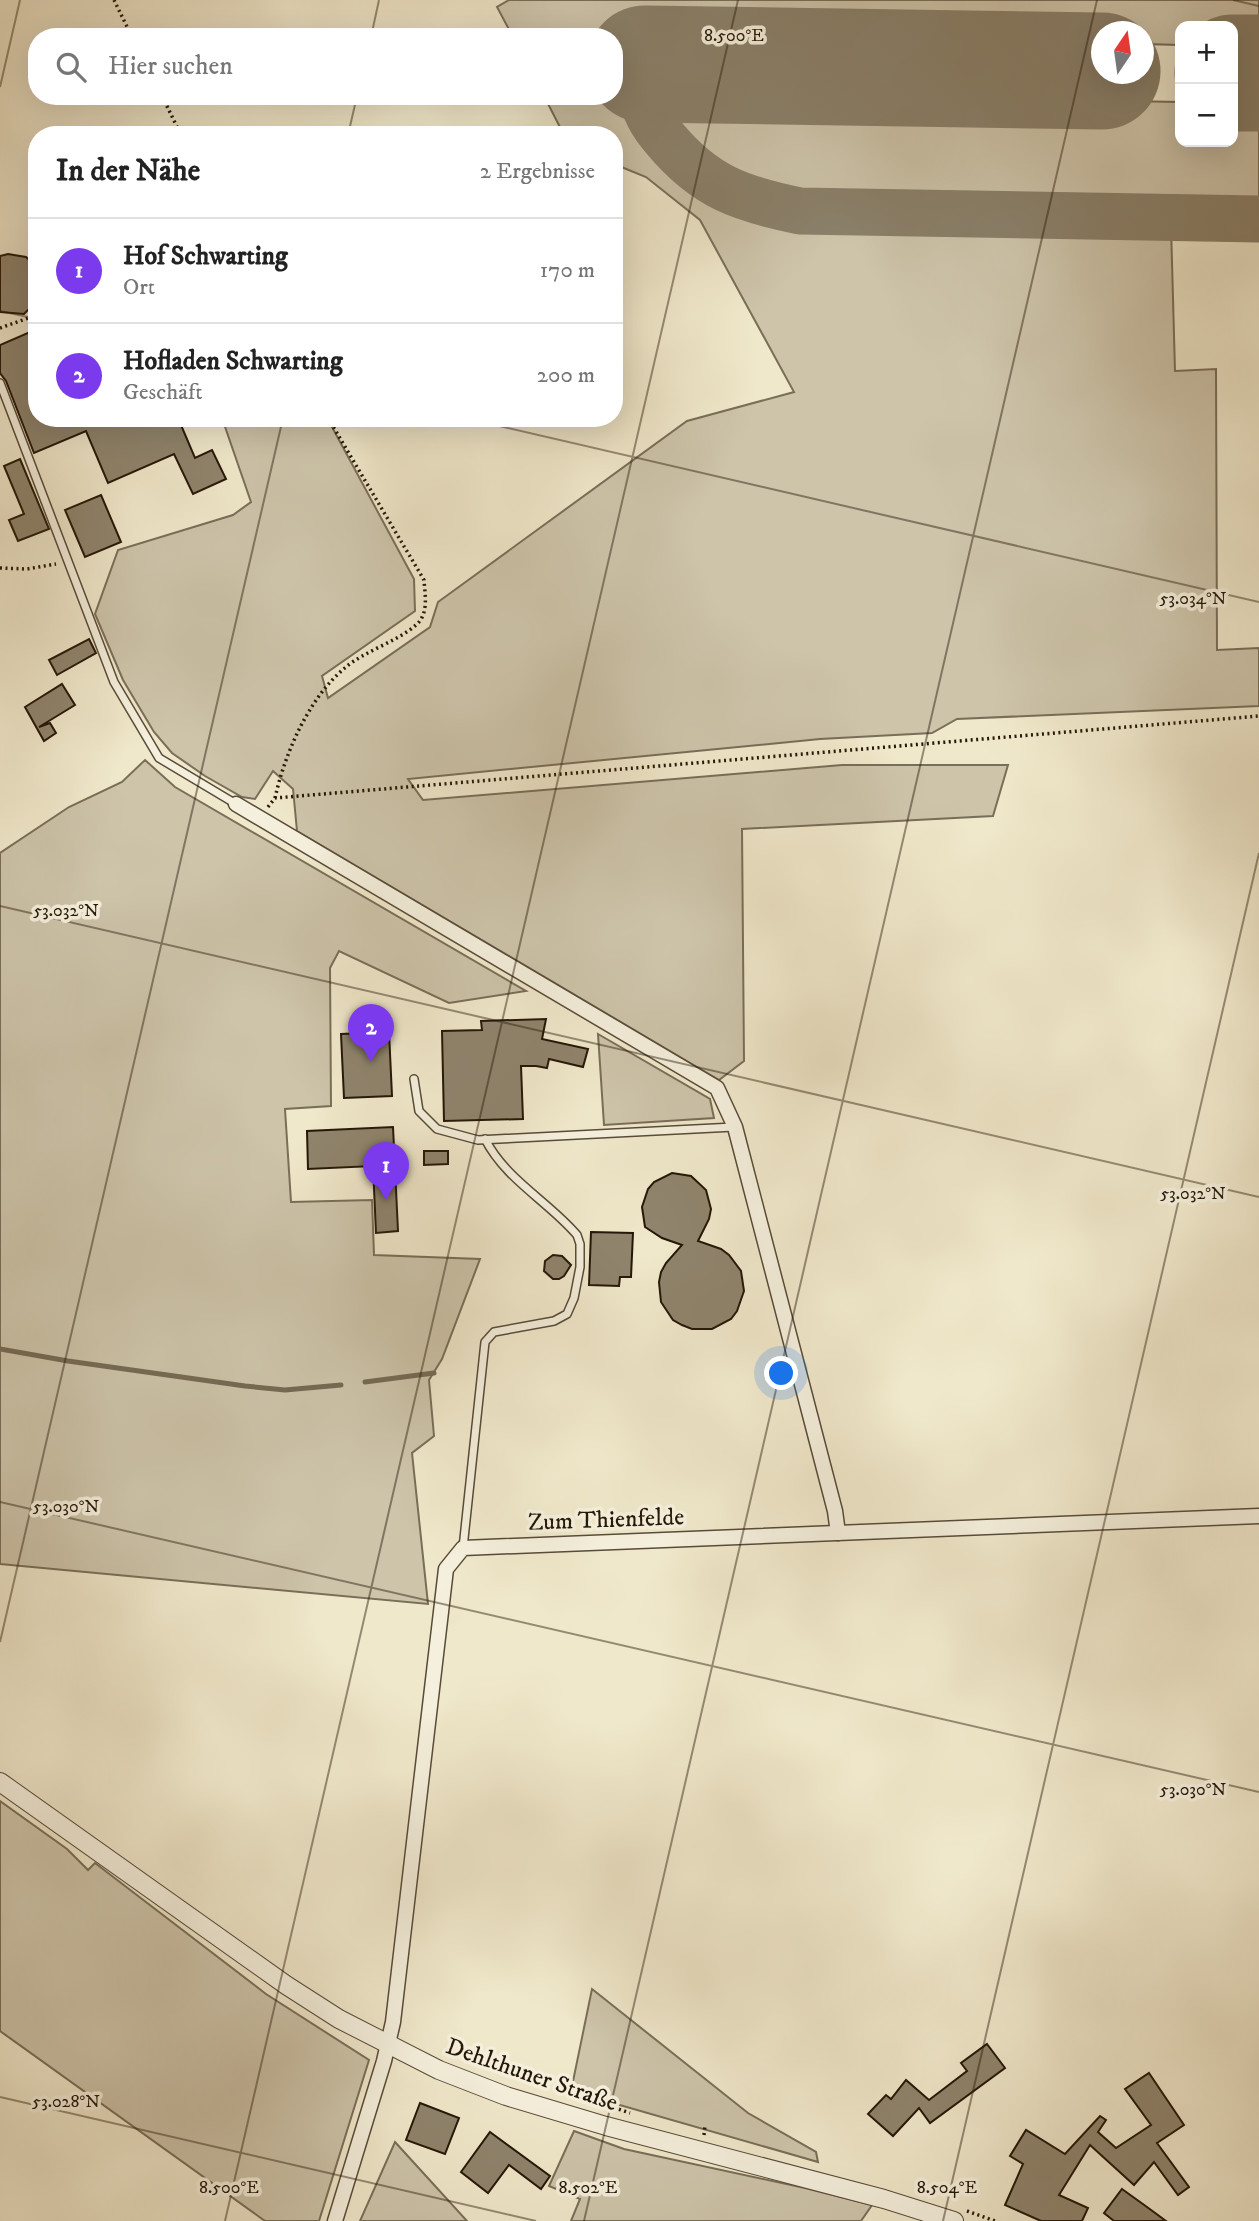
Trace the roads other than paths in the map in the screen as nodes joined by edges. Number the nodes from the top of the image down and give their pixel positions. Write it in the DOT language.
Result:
graph roads {
  1 [pos="0,383"];
  2 [pos="236,804"];
  3 [pos="414,1079"];
  4 [pos="735,1127"];
  5 [pos="485,1139"];
  6 [pos="1259,1516"];
  7 [pos="838,1533"];
  8 [pos="463,1548"];
  9 [pos="0,1782"];
  10 [pos="388,2046"];
  11 [pos="335,2221"];
  12 [pos="954,2221"];
  1 -- 2 [label="lane"];
  2 -- 4 [label="street"];
  3 -- 5 [label="lane"];
  4 -- 5 [label="lane"];
  4 -- 7 [label="street"];
  5 -- 8 [label="lane"];
  6 -- 7 [label="street, Zum Thienfelde"];
  7 -- 8 [label="street, Zum Thienfelde"];
  8 -- 10 [label="street"];
  9 -- 10 [label="street, Dehlthuner Straße"];
  10 -- 11 [label="street"];
  10 -- 12 [label="street, Dehlthuner Straße"];
}
